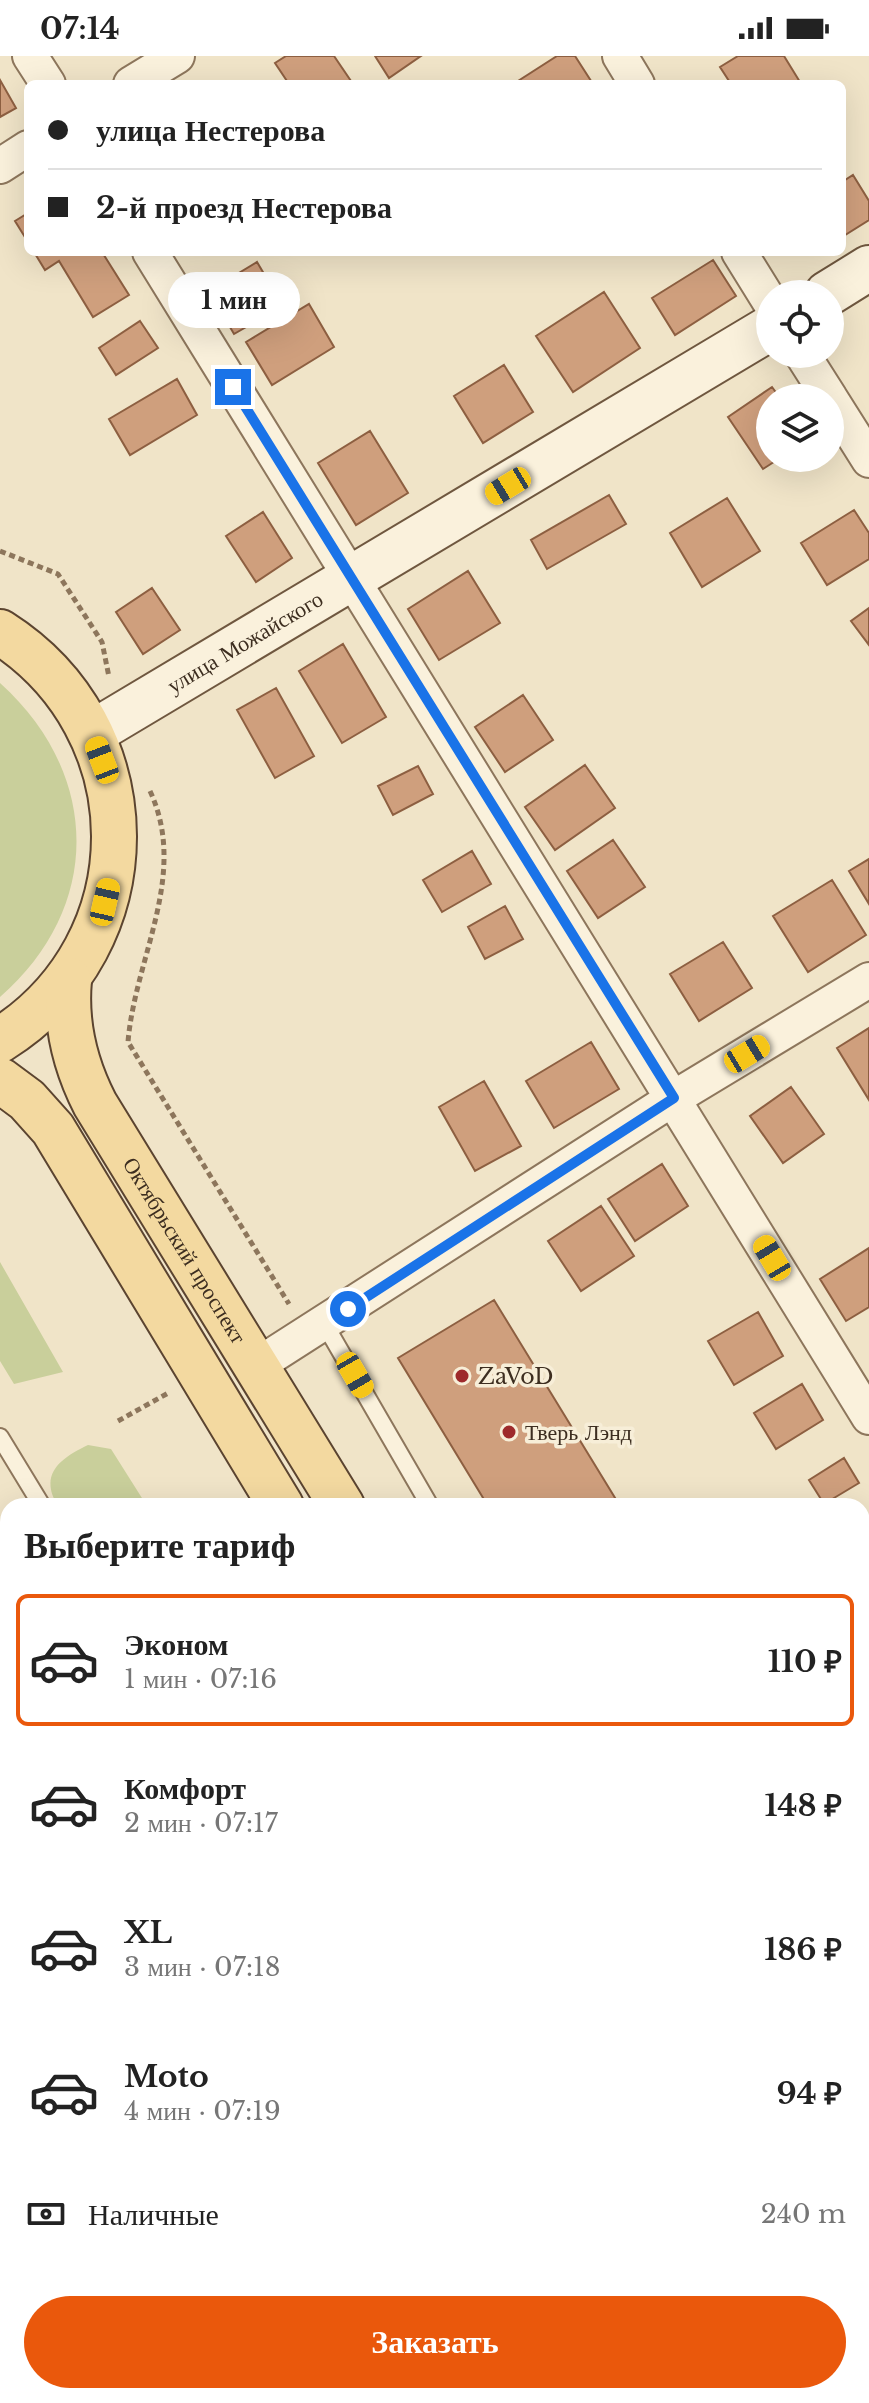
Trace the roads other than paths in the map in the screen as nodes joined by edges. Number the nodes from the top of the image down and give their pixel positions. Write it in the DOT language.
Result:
graph roads {
  1 [pos="30,56"];
  2 [pos="177,56"];
  3 [pos="620,56"];
  4 [pos="45,80"];
  5 [pos="138,80"];
  6 [pos="635,80"];
  7 [pos="24,151"];
  8 [pos="0,166"];
  9 [pos="152,256"];
  10 [pos="741,256"];
  11 [pos="869,268"];
  12 [pos="756,280"];
  13 [pos="844,283"];
  14 [pos="756,336"];
  15 [pos="844,420"];
  16 [pos="869,460"];
  17 [pos="351,581"];
  18 [pos="0,632"];
  19 [pos="104,726"];
  20 [pos="69,980"];
  21 [pos="869,980"];
  22 [pos="0,1040"];
  23 [pos="0,1080"];
  24 [pos="674,1098"];
  25 [pos="324,1323"];
  26 [pos="256,1366"];
  27 [pos="869,1417"];
  28 [pos="0,1437"];
  29 [pos="37,1498"];
  30 [pos="276,1498"];
  31 [pos="337,1498"];
  32 [pos="425,1498"];
  1 -- 4 [label="street"];
  2 -- 5 [label="street"];
  3 -- 6 [label="street"];
  7 -- 8 [label="street"];
  9 -- 17 [label="street"];
  10 -- 12 [label="street"];
  11 -- 13 [label="main road"];
  14 -- 17 [label="main road, улица Можайского"];
  15 -- 16 [label="street"];
  17 -- 19 [label="main road, улица Можайского"];
  17 -- 24 [label="street"];
  18 -- 19 [label="main road"];
  19 -- 20 [label="main road"];
  20 -- 22 [label="main road"];
  20 -- 26 [label="main road, Октябрьский проспект"];
  21 -- 24 [label="street"];
  23 -- 30 [label="main road"];
  24 -- 25 [label="street"];
  24 -- 27 [label="street"];
  25 -- 26 [label="street"];
  25 -- 32 [label="lane"];
  26 -- 31 [label="main road, Октябрьский проспект"];
  28 -- 29 [label="lane"];
}
